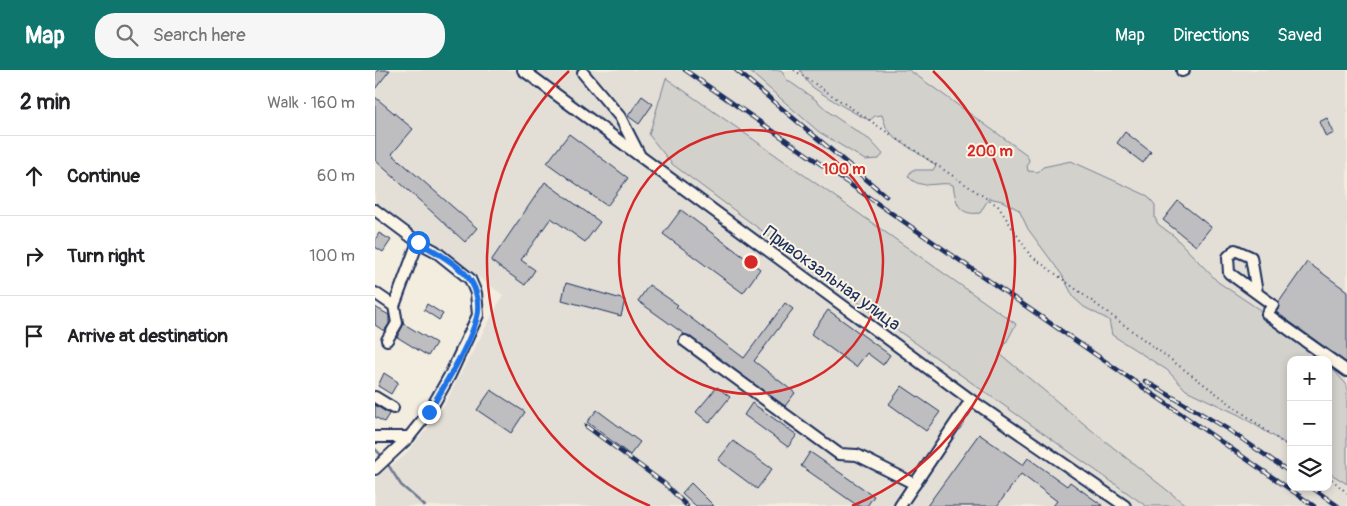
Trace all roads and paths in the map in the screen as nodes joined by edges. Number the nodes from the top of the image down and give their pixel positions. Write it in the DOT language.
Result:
graph roads {
  1 [pos="523,70"];
  2 [pos="794,70"];
  3 [pos="583,73"];
  4 [pos="640,157"];
  5 [pos="375,210"];
  6 [pos="418,242"];
  7 [pos="375,293"];
  8 [pos="1257,293"];
  9 [pos="394,306"];
  10 [pos="387,340"];
  11 [pos="685,341"];
  12 [pos="1347,371"];
  13 [pos="375,398"];
  14 [pos="971,400"];
  15 [pos="393,408"];
  16 [pos="375,437"];
  17 [pos="409,437"];
  18 [pos="1287,446"];
  19 [pos="375,469"];
  20 [pos="1332,480"];
  21 [pos="915,484"];
  22 [pos="1347,493"];
  23 [pos="900,506"];
  24 [pos="1125,506"];
  1 -- 4 [label="street, Привокзальная улица"];
  2 -- 18 [label="path"];
  3 -- 4 [label="street"];
  4 -- 14 [label="street, Привокзальная улица"];
  5 -- 6 [label="street"];
  6 -- 9 [label="street"];
  6 -- 17 [label="street"];
  7 -- 9 [label="street"];
  8 -- 12 [label="street"];
  9 -- 10 [label="street"];
  11 -- 21 [label="street"];
  13 -- 15 [label="street"];
  14 -- 21 [label="street"];
  14 -- 24 [label="street, Привокзальная улица"];
  16 -- 17 [label="street"];
  17 -- 19 [label="street"];
  20 -- 22 [label="path"];
  21 -- 23 [label="street"];
}
